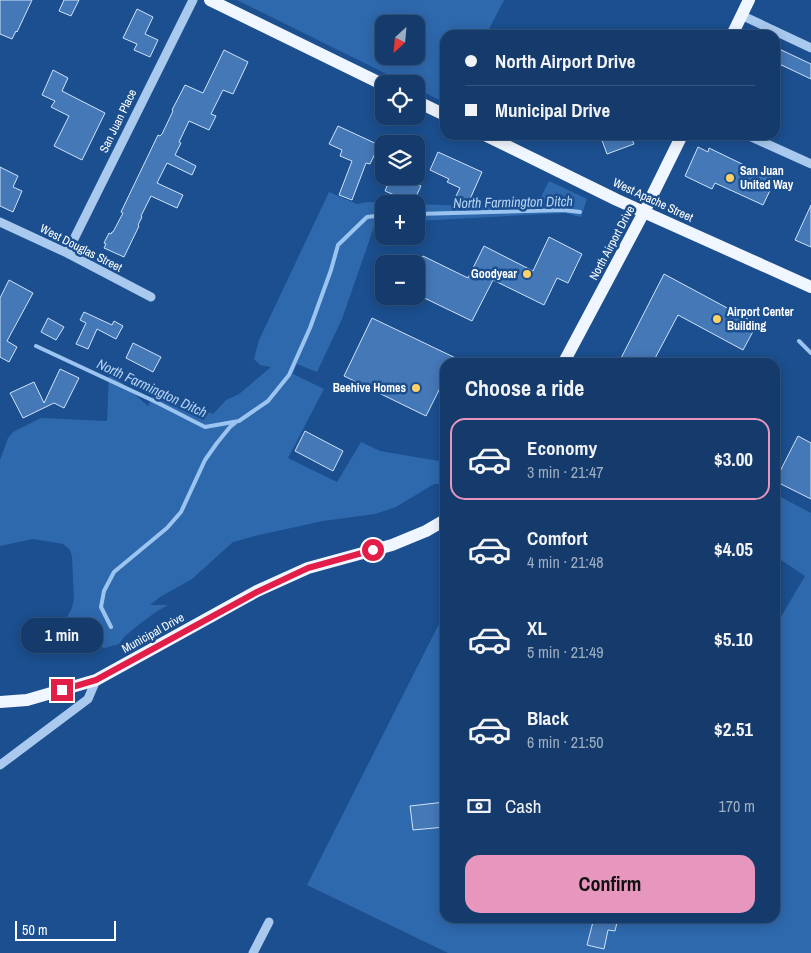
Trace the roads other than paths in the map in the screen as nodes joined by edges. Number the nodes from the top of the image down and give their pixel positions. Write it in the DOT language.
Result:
graph roads {
  1 [pos="193,0"];
  2 [pos="210,0"];
  3 [pos="749,0"];
  4 [pos="741,15"];
  5 [pos="734,30"];
  6 [pos="773,30"];
  7 [pos="780,33"];
  8 [pos="811,48"];
  9 [pos="375,81"];
  10 [pos="425,105"];
  11 [pos="440,113"];
  12 [pos="495,140"];
  13 [pos="680,140"];
  14 [pos="758,140"];
  15 [pos="811,164"];
  16 [pos="644,212"];
  17 [pos="0,222"];
  18 [pos="67,253"];
  19 [pos="811,287"];
  20 [pos="151,297"];
  21 [pos="566,358"];
  22 [pos="440,523"];
  23 [pos="96,680"];
  24 [pos="0,702"];
  25 [pos="0,765"];
  26 [pos="269,922"];
  27 [pos="253,953"];
  1 -- 18 [label="street, San Juan Place"];
  2 -- 9 [label="main road"];
  3 -- 4 [label="main road"];
  4 -- 5 [label="main road"];
  4 -- 6 [label="street"];
  7 -- 8 [label="street"];
  10 -- 11 [label="main road"];
  12 -- 16 [label="main road, West Apache Street"];
  13 -- 16 [label="main road, North Airport Drive"];
  14 -- 15 [label="street"];
  16 -- 19 [label="main road, West Apache Street"];
  16 -- 21 [label="main road, North Airport Drive"];
  17 -- 18 [label="street, West Douglas Street"];
  18 -- 20 [label="street, West Douglas Street"];
  22 -- 23 [label="main road, Municipal Drive"];
  23 -- 24 [label="main road, Municipal Drive"];
  23 -- 25 [label="street"];
  26 -- 27 [label="street"];
}
